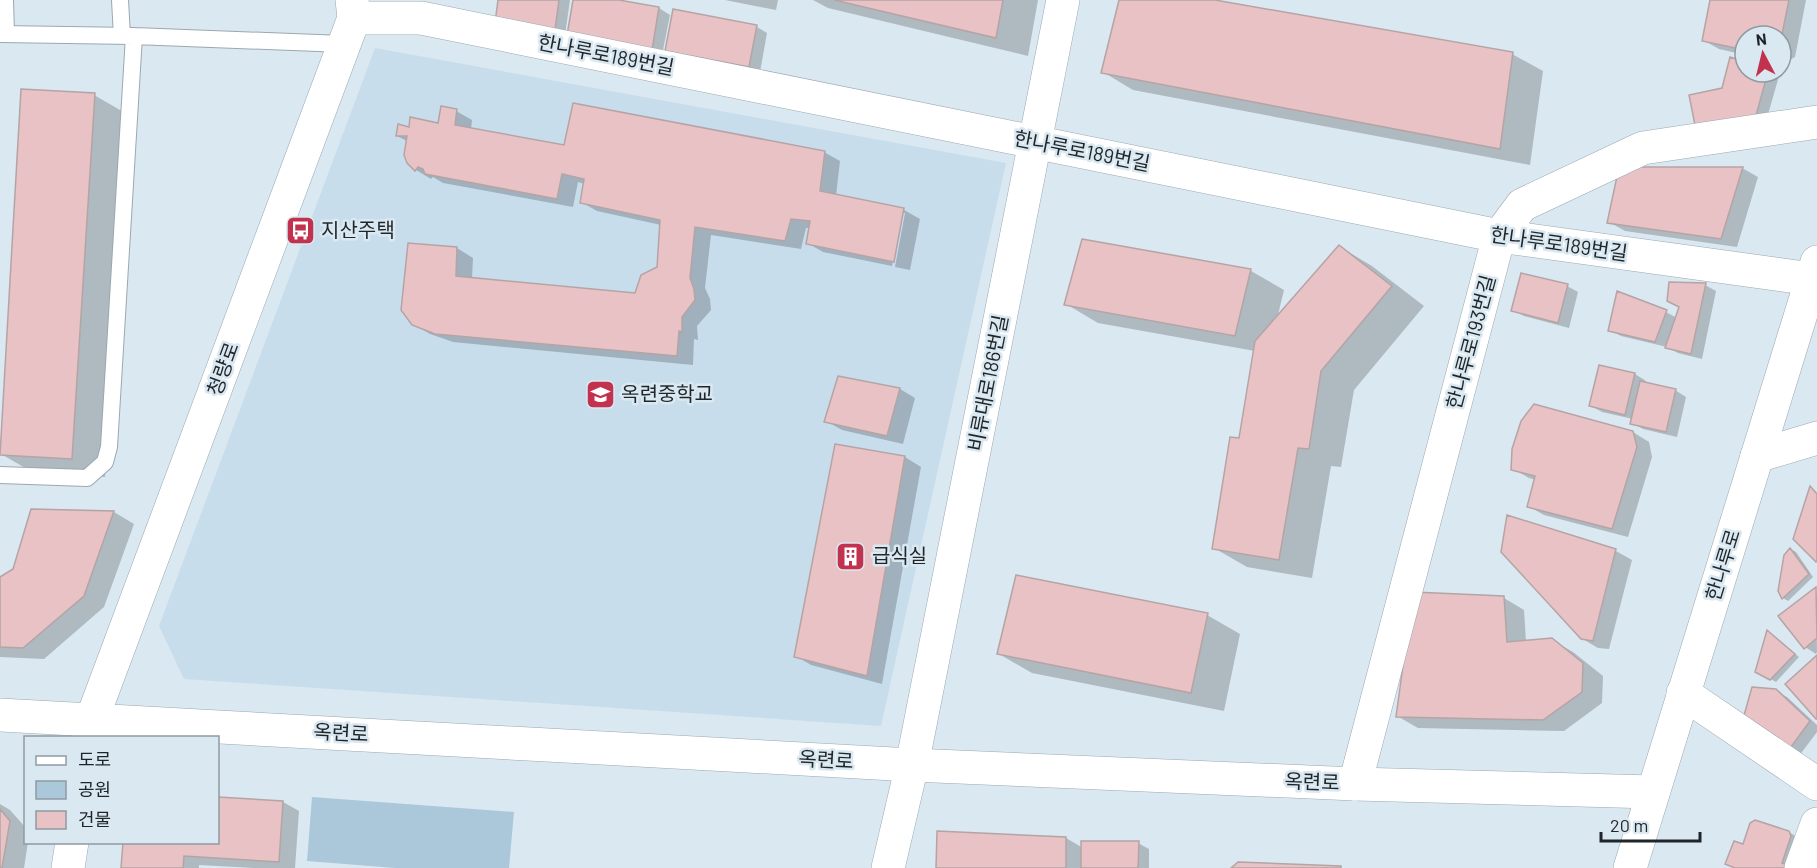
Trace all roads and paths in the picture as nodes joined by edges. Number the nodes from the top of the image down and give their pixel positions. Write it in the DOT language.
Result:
graph roads {
  1 [pos="5,0"];
  2 [pos="120,0"];
  3 [pos="456,0"];
  4 [pos="1063,0"];
  5 [pos="421,18"];
  6 [pos="350,21"];
  7 [pos="3,34"];
  8 [pos="128,36"];
  9 [pos="1817,122"];
  10 [pos="1035,142"];
  11 [pos="1499,236"];
  12 [pos="1814,270"];
  13 [pos="1817,438"];
  14 [pos="1757,456"];
  15 [pos="0,475"];
  16 [pos="1683,693"];
  17 [pos="0,715"];
  18 [pos="90,728"];
  19 [pos="912,765"];
  20 [pos="1354,784"];
  21 [pos="1817,784"];
  22 [pos="1653,792"];
  23 [pos="1817,824"];
  24 [pos="72,844"];
  25 [pos="68,868"];
  26 [pos="888,868"];
  27 [pos="1630,868"];
  28 [pos="1801,868"];
  1 -- 7 [label="lane"];
  2 -- 8 [label="lane"];
  3 -- 5 [label="street"];
  4 -- 10 [label="street, 비류대로186번길"];
  5 -- 6 [label="street, 한나루로189번길"];
  5 -- 10 [label="street, 한나루로189번길"];
  6 -- 8 [label="lane"];
  6 -- 18 [label="street, 청량로"];
  7 -- 8 [label="lane"];
  8 -- 15 [label="lane"];
  9 -- 11 [label="street, 한나루로193번길"];
  10 -- 11 [label="street, 한나루로189번길"];
  10 -- 19 [label="street, 비류대로186번길"];
  11 -- 12 [label="street, 한나루로189번길"];
  11 -- 20 [label="street, 한나루로193번길"];
  12 -- 14 [label="street, 한나루로"];
  13 -- 14 [label="street"];
  14 -- 16 [label="street, 한나루로"];
  16 -- 21 [label="street"];
  16 -- 22 [label="street, 한나루로"];
  17 -- 18 [label="street, 옥련로"];
  18 -- 19 [label="street, 옥련로"];
  19 -- 20 [label="street, 옥련로"];
  19 -- 26 [label="street, 비류대로186번길"];
  20 -- 22 [label="street, 옥련로"];
  22 -- 27 [label="street, 한나루로"];
  23 -- 28 [label="street"];
  24 -- 25 [label="street"];
}
